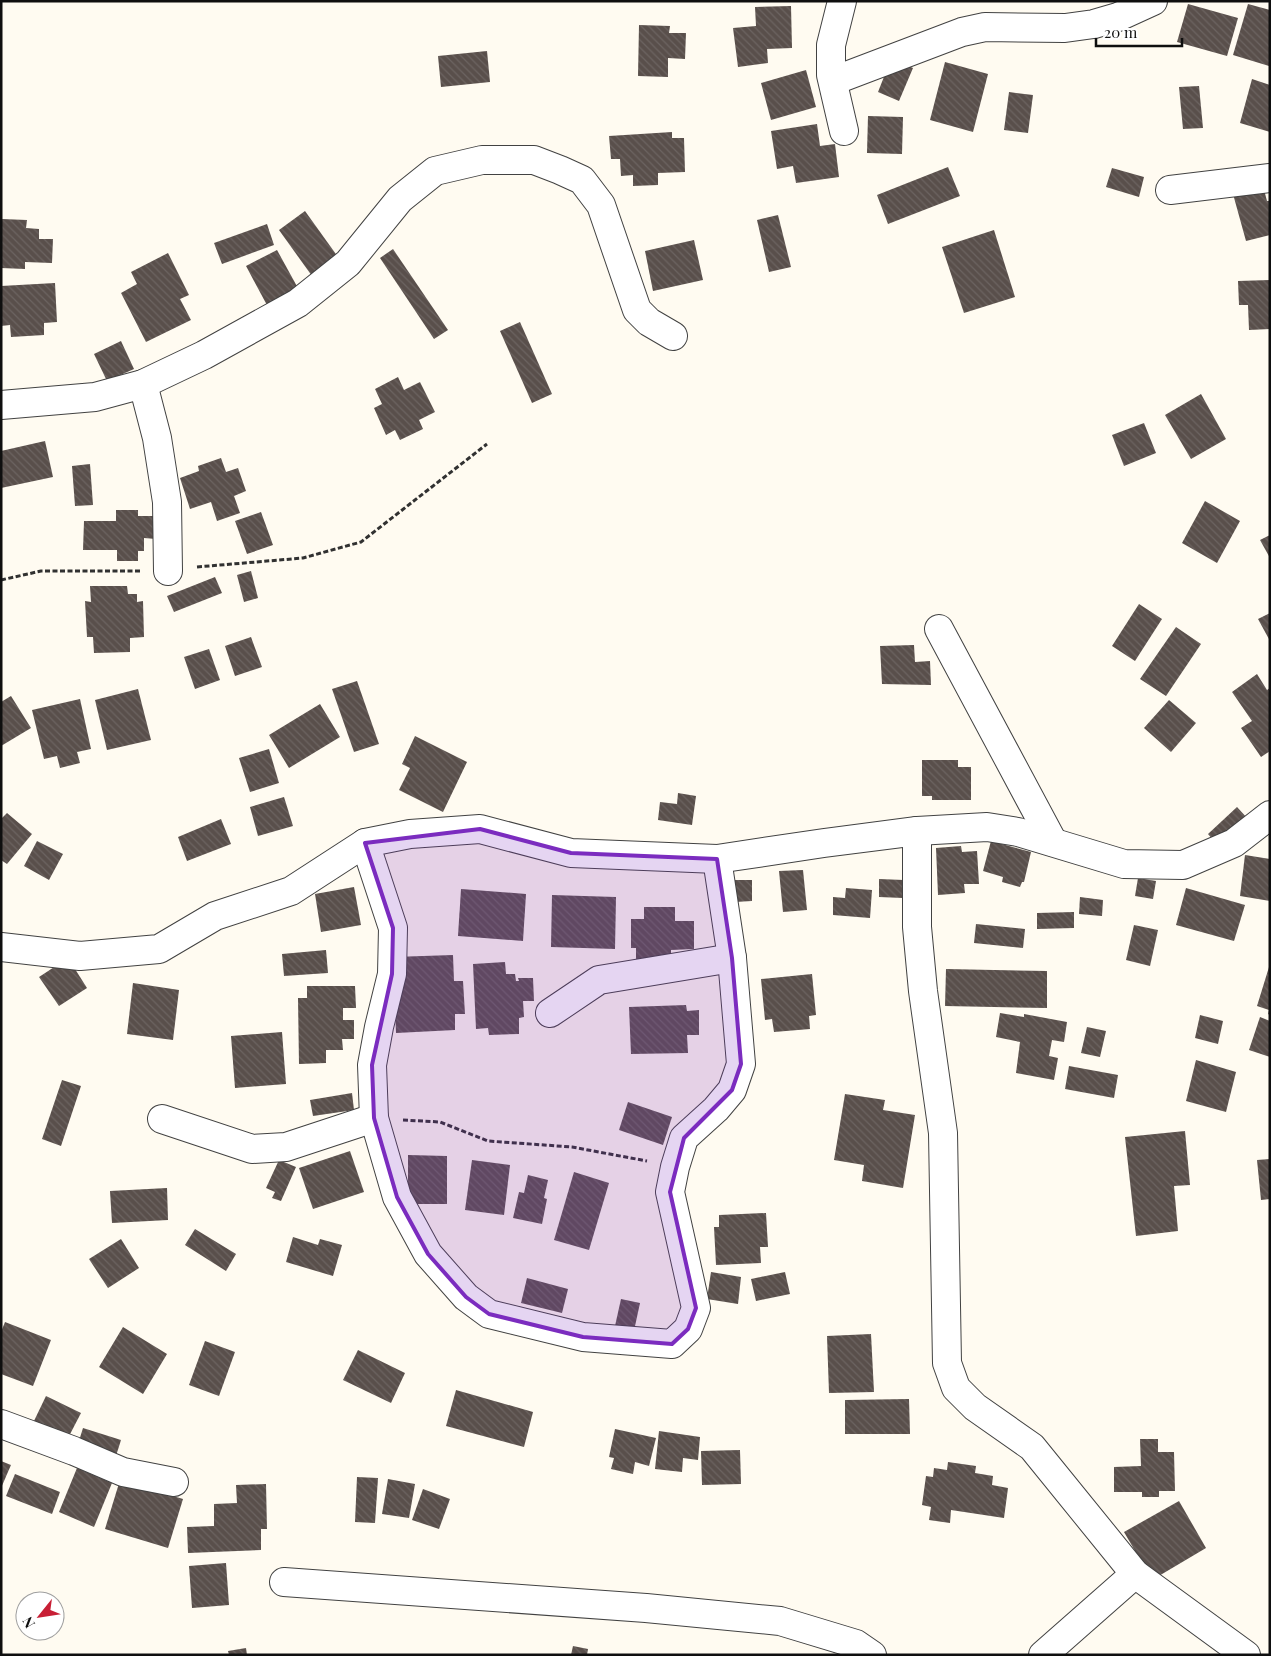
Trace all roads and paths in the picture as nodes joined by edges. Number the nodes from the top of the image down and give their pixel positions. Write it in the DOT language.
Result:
graph roads {
  1 [pos="842,1"];
  2 [pos="1153,1"];
  3 [pos="833,81"];
  4 [pos="844,131"];
  5 [pos="1270,178"];
  6 [pos="1170,190"];
  7 [pos="673,336"];
  8 [pos="143,384"];
  9 [pos="1,404"];
  10 [pos="487,444"];
  11 [pos="168,571"];
  12 [pos="1,580"];
  13 [pos="939,629"];
  14 [pos="1270,815"];
  15 [pos="918,831"];
  16 [pos="1053,842"];
  17 [pos="365,843"];
  18 [pos="717,859"];
  19 [pos="1,947"];
  20 [pos="732,958"];
  21 [pos="550,1014"];
  22 [pos="374,1118"];
  23 [pos="162,1119"];
  24 [pos="675,1167"];
  25 [pos="1,1424"];
  26 [pos="174,1482"];
  27 [pos="1135,1574"];
  28 [pos="284,1582"];
  29 [pos="872,1655"];
  30 [pos="1043,1655"];
  31 [pos="1246,1655"];
  1 -- 3 [label="street"];
  2 -- 3 [label="street"];
  3 -- 4 [label="street"];
  5 -- 6 [label="street"];
  7 -- 8 [label="street"];
  8 -- 9 [label="street"];
  8 -- 11 [label="street"];
  10 -- 11 [label="path"];
  11 -- 12 [label="path"];
  13 -- 16 [label="street"];
  14 -- 16 [label="street"];
  15 -- 16 [label="street"];
  15 -- 18 [label="street"];
  15 -- 27 [label="street"];
  17 -- 18 [label="street"];
  17 -- 19 [label="street"];
  17 -- 22 [label="street"];
  18 -- 20 [label="street"];
  20 -- 21 [label="street"];
  20 -- 24 [label="street"];
  22 -- 23 [label="street"];
  22 -- 24 [label="path"];
  22 -- 24 [label="street"];
  25 -- 26 [label="street"];
  27 -- 30 [label="street"];
  27 -- 31 [label="street"];
  28 -- 29 [label="street"];
}
